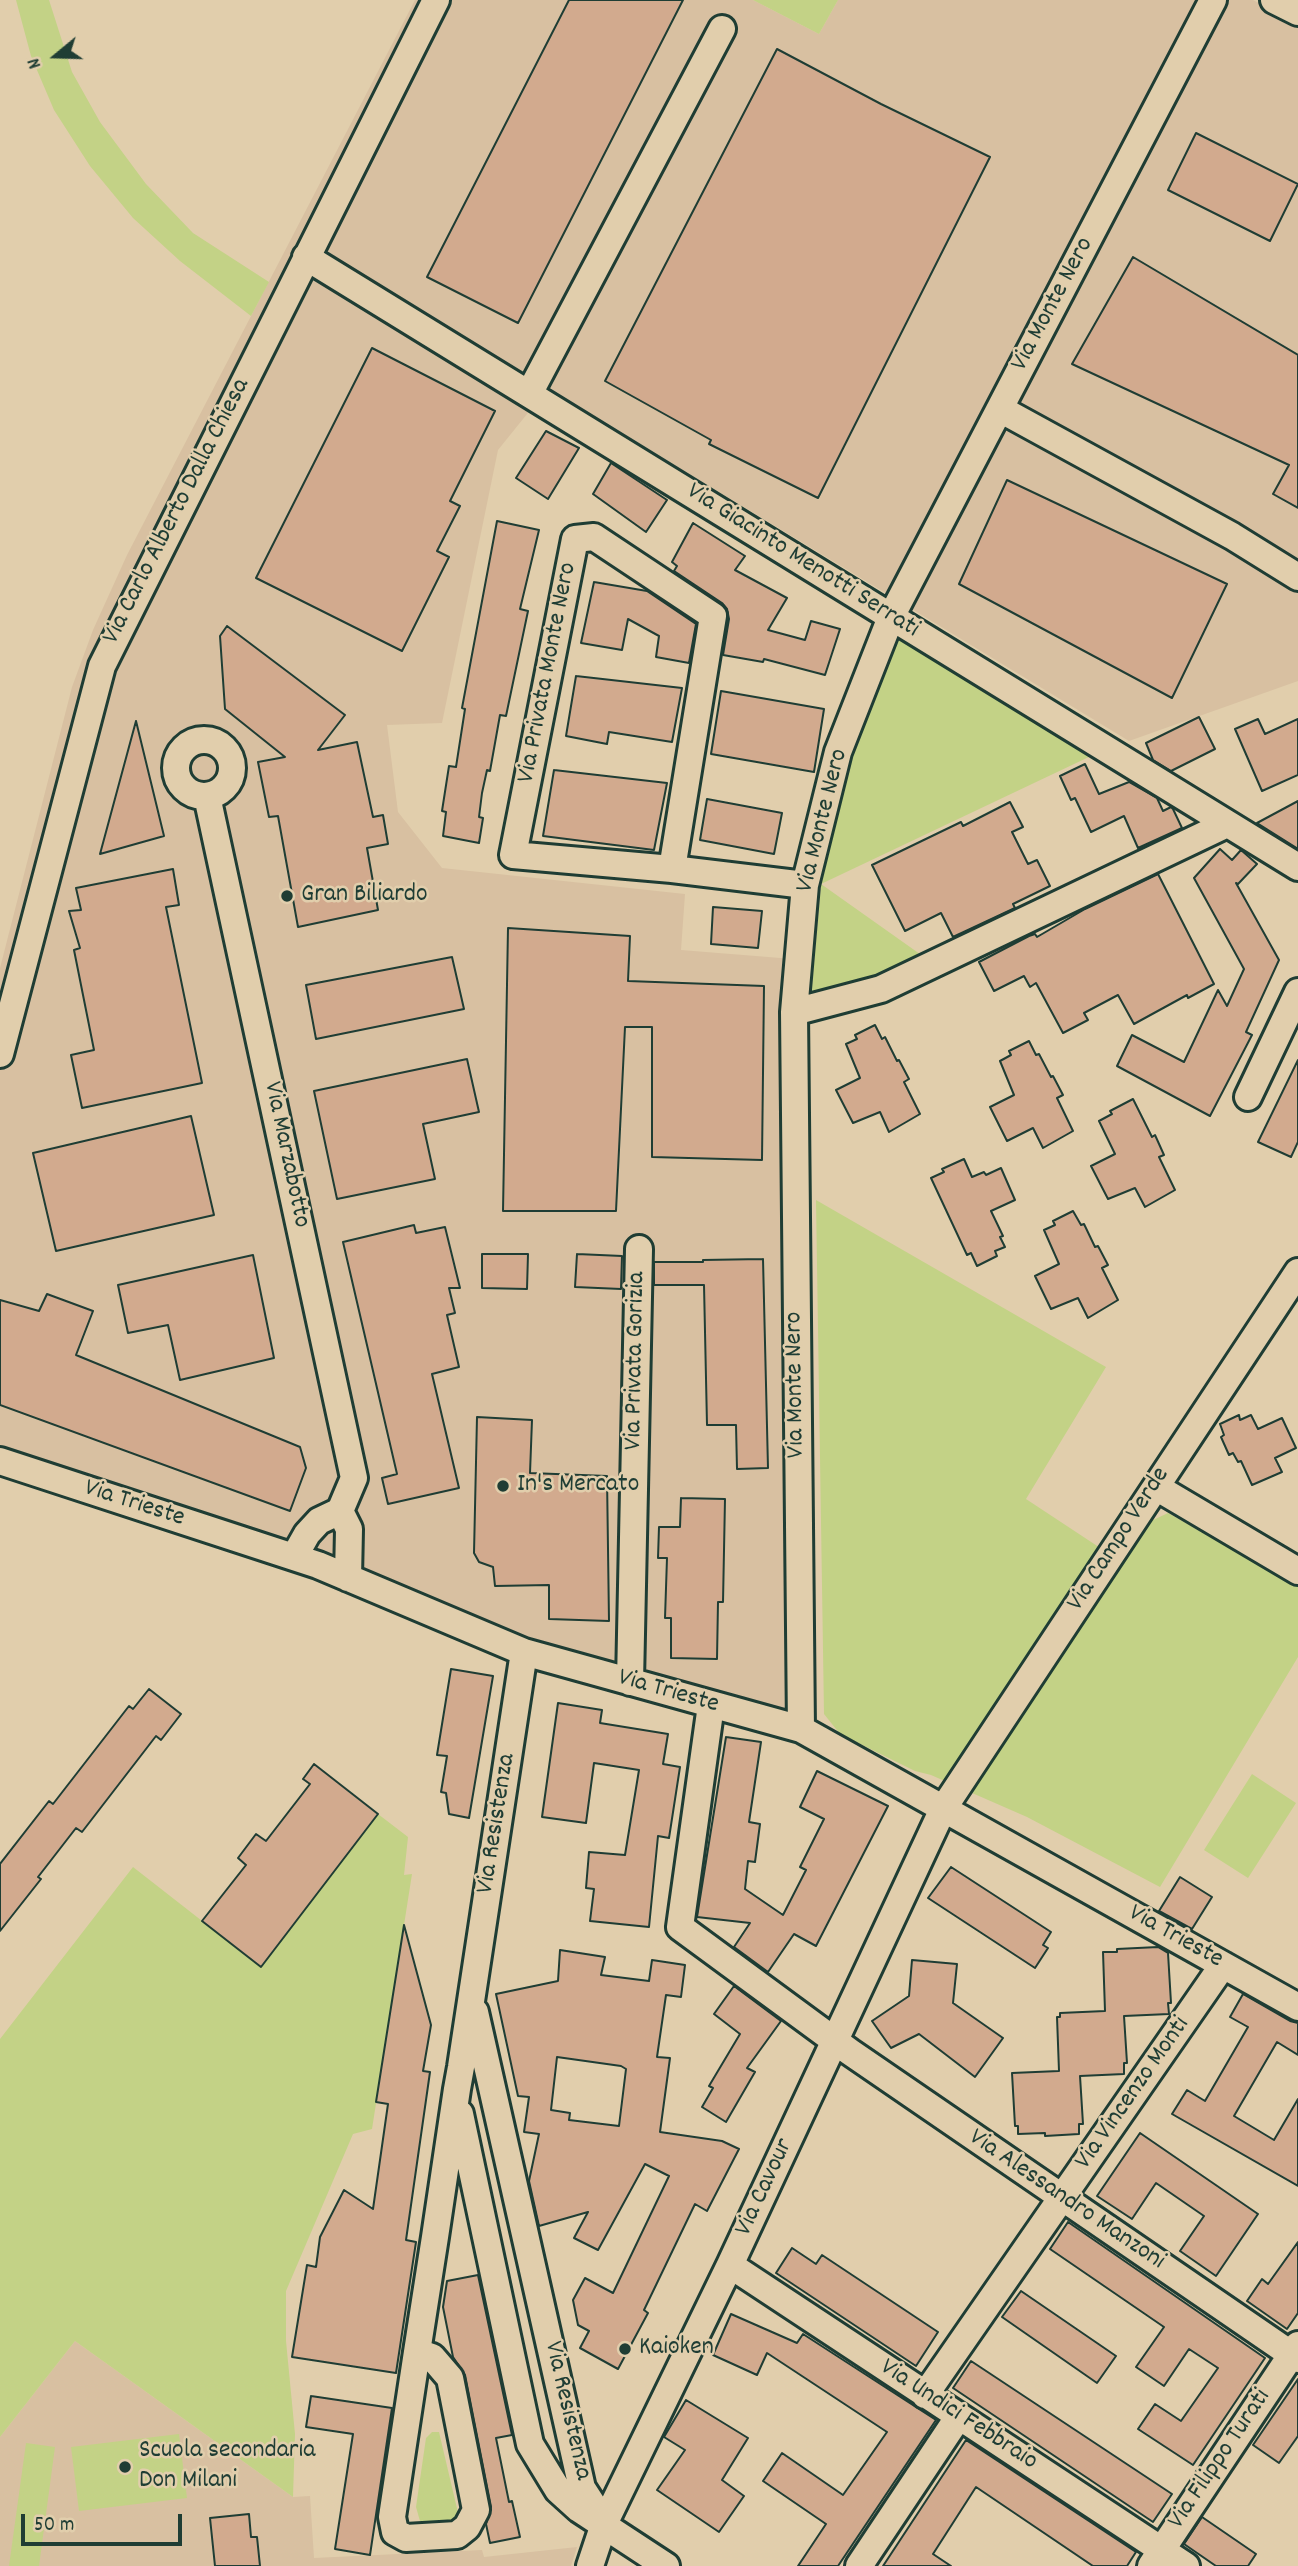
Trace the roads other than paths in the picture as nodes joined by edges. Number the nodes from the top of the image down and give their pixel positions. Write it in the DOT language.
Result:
graph roads {
  1 [pos="436,0"];
  2 [pos="1213,0"];
  3 [pos="1274,0"];
  4 [pos="1298,12"];
  5 [pos="722,29"];
  6 [pos="306,257"];
  7 [pos="529,394"];
  8 [pos="1000,409"];
  9 [pos="1298,576"];
  10 [pos="891,617"];
  11 [pos="207,796"];
  12 [pos="1227,824"];
  13 [pos="1298,867"];
  14 [pos="672,869"];
  15 [pos="805,885"];
  16 [pos="1298,992"];
  17 [pos="794,1012"];
  18 [pos="0,1054"];
  19 [pos="1248,1097"];
  20 [pos="639,1249"];
  21 [pos="1298,1272"];
  22 [pos="0,1461"];
  23 [pos="1156,1487"];
  24 [pos="340,1511"];
  25 [pos="294,1557"];
  26 [pos="1298,1571"];
  27 [pos="348,1578"];
  28 [pos="524,1652"];
  29 [pos="630,1682"];
  30 [pos="711,1705"];
  31 [pos="801,1729"];
  32 [pos="943,1809"];
  33 [pos="1223,1965"];
  34 [pos="472,1995"];
  35 [pos="1298,2007"];
  36 [pos="835,2042"];
  37 [pos="457,2088"];
  38 [pos="1062,2198"];
  39 [pos="730,2265"];
  40 [pos="417,2352"];
  41 [pos="1296,2353"];
  42 [pos="925,2395"];
  43 [pos="959,2416"];
  44 [pos="604,2524"];
  45 [pos="1156,2558"];
  46 [pos="590,2566"];
  47 [pos="666,2566"];
  48 [pos="859,2566"];
  49 [pos="1186,2566"];
  1 -- 6 [label="street, Via Carlo Alberto Dalla Chiesa"];
  2 -- 8 [label="street, Via Monte Nero"];
  3 -- 4 [label="street"];
  5 -- 7 [label="street"];
  6 -- 7 [label="street, Via Giacinto Menotti Serrati"];
  6 -- 18 [label="street, Via Carlo Alberto Dalla Chiesa"];
  7 -- 10 [label="street, Via Giacinto Menotti Serrati"];
  8 -- 9 [label="street"];
  8 -- 10 [label="street, Via Monte Nero"];
  10 -- 12 [label="street, Via Giacinto Menotti Serrati"];
  10 -- 15 [label="street, Via Monte Nero"];
  11 -- 24 [label="street, Via Marzabotto"];
  12 -- 13 [label="street, Via Giacinto Menotti Serrati"];
  12 -- 17 [label="street"];
  14 -- 14 [label="street, Via Privata Monte Nero"];
  14 -- 15 [label="street, Via Privata Monte Nero"];
  15 -- 17 [label="street, Via Monte Nero"];
  16 -- 19 [label="street"];
  17 -- 31 [label="street, Via Monte Nero"];
  20 -- 29 [label="street, Via Privata Gorizia"];
  21 -- 23 [label="street, Via Campo Verde"];
  22 -- 25 [label="street, Via Trieste"];
  23 -- 26 [label="street"];
  23 -- 32 [label="street, Via Campo Verde"];
  24 -- 25 [label="street"];
  24 -- 27 [label="street"];
  25 -- 27 [label="street, Via Trieste"];
  27 -- 28 [label="street, Via Trieste"];
  28 -- 29 [label="street, Via Trieste"];
  28 -- 34 [label="street, Via Resistenza"];
  29 -- 30 [label="street, Via Trieste"];
  30 -- 31 [label="street, Via Trieste"];
  30 -- 36 [label="street, Via Alessandro Manzoni"];
  31 -- 32 [label="street, Via Trieste"];
  32 -- 33 [label="street, Via Trieste"];
  32 -- 36 [label="street, Via Cavour"];
  33 -- 35 [label="street, Via Trieste"];
  33 -- 38 [label="street, Via Vincenzo Monti"];
  34 -- 37 [label="street, Via Resistenza"];
  34 -- 44 [label="street, Via Resistenza"];
  36 -- 38 [label="street, Via Alessandro Manzoni"];
  36 -- 39 [label="street, Via Cavour"];
  37 -- 40 [label="street, Via Resistenza"];
  37 -- 44 [label="street, Via Resistenza"];
  38 -- 41 [label="street, Via Alessandro Manzoni"];
  38 -- 42 [label="street, Via Vincenzo Monti"];
  39 -- 42 [label="street, Via Undici Febbraio"];
  39 -- 44 [label="street, Via Cavour"];
  40 -- 40 [label="street, Via Resistenza"];
  41 -- 45 [label="street, Via Filippo Turati"];
  42 -- 43 [label="street, Via Undici Febbraio"];
  43 -- 45 [label="street, Via Undici Febbraio"];
  43 -- 48 [label="street"];
  44 -- 46 [label="street, Via Cavour"];
  44 -- 47 [label="street"];
  45 -- 49 [label="street, Via Undici Febbraio"];
}
